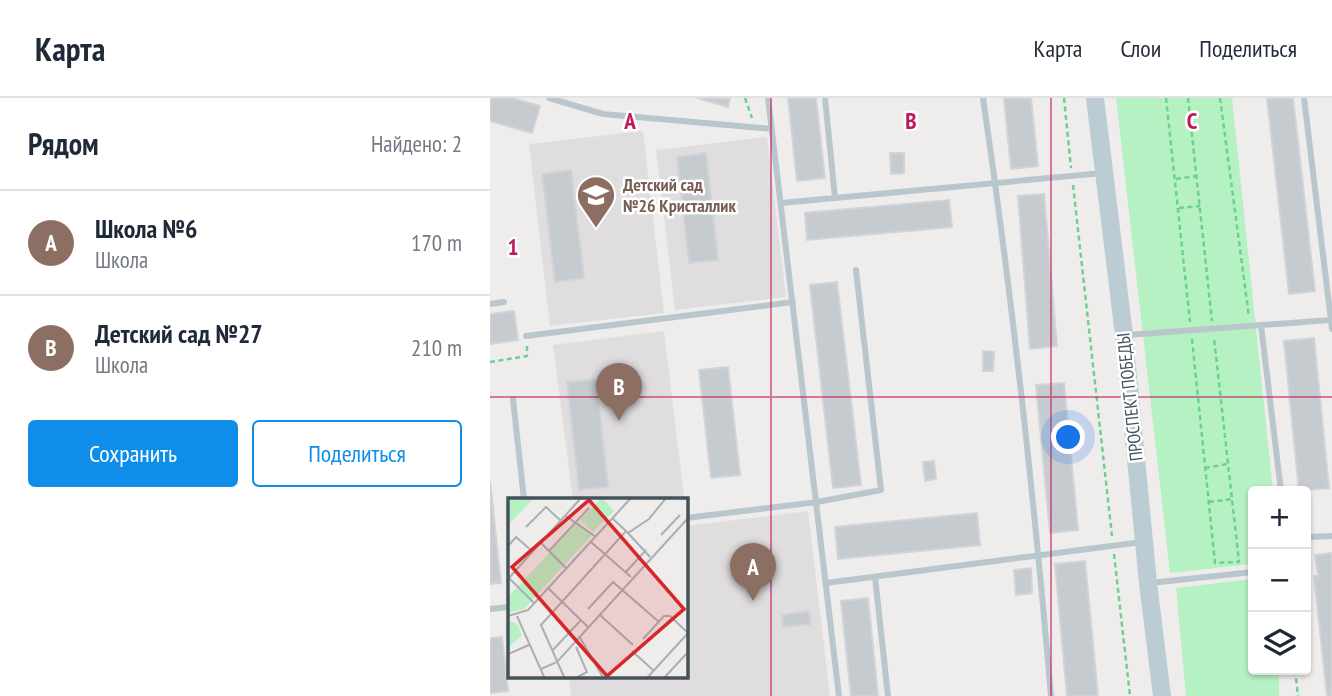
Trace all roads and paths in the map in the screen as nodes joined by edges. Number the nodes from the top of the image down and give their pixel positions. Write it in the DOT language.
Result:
graph roads {
  1 [pos="549,98"];
  2 [pos="746,98"];
  3 [pos="768,98"];
  4 [pos="825,98"];
  5 [pos="983,98"];
  6 [pos="1064,98"];
  7 [pos="1096,98"];
  8 [pos="1220,98"];
  9 [pos="1304,98"];
  10 [pos="756,128"];
  11 [pos="772,129"];
  12 [pos="1105,173"];
  13 [pos="1072,176"];
  14 [pos="1197,176"];
  15 [pos="1175,179"];
  16 [pos="995,183"];
  17 [pos="835,198"];
  18 [pos="781,203"];
  19 [pos="1200,206"];
  20 [pos="1178,208"];
  21 [pos="1332,247"];
  22 [pos="1322,248"];
  23 [pos="856,270"];
  24 [pos="504,302"];
  25 [pos="793,302"];
  26 [pos="490,304"];
  27 [pos="1331,320"];
  28 [pos="1261,325"];
  29 [pos="1250,326"];
  30 [pos="1332,329"];
  31 [pos="1124,335"];
  32 [pos="526,336"];
  33 [pos="527,356"];
  34 [pos="490,362"];
  35 [pos="513,399"];
  36 [pos="1228,464"];
  37 [pos="1205,468"];
  38 [pos="1280,486"];
  39 [pos="524,498"];
  40 [pos="1232,499"];
  41 [pos="817,502"];
  42 [pos="1209,502"];
  43 [pos="688,518"];
  44 [pos="1332,536"];
  45 [pos="1311,537"];
  46 [pos="1144,541"];
  47 [pos="1113,545"];
  48 [pos="1039,555"];
  49 [pos="1248,573"];
  50 [pos="875,577"];
  51 [pos="826,583"];
  52 [pos="1149,583"];
  53 [pos="508,607"];
  54 [pos="490,610"];
  55 [pos="1296,675"];
  56 [pos="839,696"];
  57 [pos="888,696"];
  58 [pos="1051,696"];
  59 [pos="1130,696"];
  60 [pos="1162,696"];
  61 [pos="1298,696"];
  1 -- 10 [label="lane"];
  2 -- 10 [label="path"];
  3 -- 11 [label="lane"];
  4 -- 17 [label="lane"];
  5 -- 16 [label="lane"];
  6 -- 13 [label="path"];
  7 -- 12 [label="main road, ПРОСПЕКТ ПОБЕДЫ"];
  8 -- 29 [label="path"];
  9 -- 22 [label="lane"];
  10 -- 11 [label="lane"];
  11 -- 18 [label="lane"];
  12 -- 13 [label="lane"];
  12 -- 31 [label="main road, ПРОСПЕКТ ПОБЕДЫ"];
  13 -- 16 [label="lane"];
  13 -- 47 [label="path"];
  14 -- 15 [label="path"];
  16 -- 17 [label="lane"];
  16 -- 48 [label="lane"];
  17 -- 18 [label="lane"];
  18 -- 25 [label="lane"];
  19 -- 20 [label="path"];
  21 -- 22 [label="lane"];
  22 -- 27 [label="lane"];
  23 -- 41 [label="lane"];
  24 -- 26 [label="lane"];
  25 -- 32 [label="lane"];
  25 -- 41 [label="lane"];
  27 -- 28 [label="lane"];
  27 -- 30 [label="lane"];
  28 -- 29 [label="lane"];
  28 -- 38 [label="lane"];
  29 -- 31 [label="lane"];
  31 -- 46 [label="main road, ПРОСПЕКТ ПОБЕДЫ"];
  33 -- 34 [label="path"];
  35 -- 39 [label="lane"];
  36 -- 37 [label="path"];
  40 -- 42 [label="path"];
  41 -- 43 [label="lane"];
  41 -- 51 [label="lane"];
  44 -- 45 [label="lane"];
  46 -- 47 [label="lane"];
  46 -- 52 [label="main road, ПРОСПЕКТ ПОБЕДЫ"];
  47 -- 48 [label="lane"];
  47 -- 59 [label="path"];
  48 -- 50 [label="lane"];
  48 -- 58 [label="lane"];
  49 -- 52 [label="lane"];
  50 -- 51 [label="lane"];
  50 -- 57 [label="lane"];
  51 -- 56 [label="lane"];
  52 -- 60 [label="main road, ПРОСПЕКТ ПОБЕДЫ"];
  53 -- 54 [label="lane"];
  55 -- 61 [label="path"];
}
